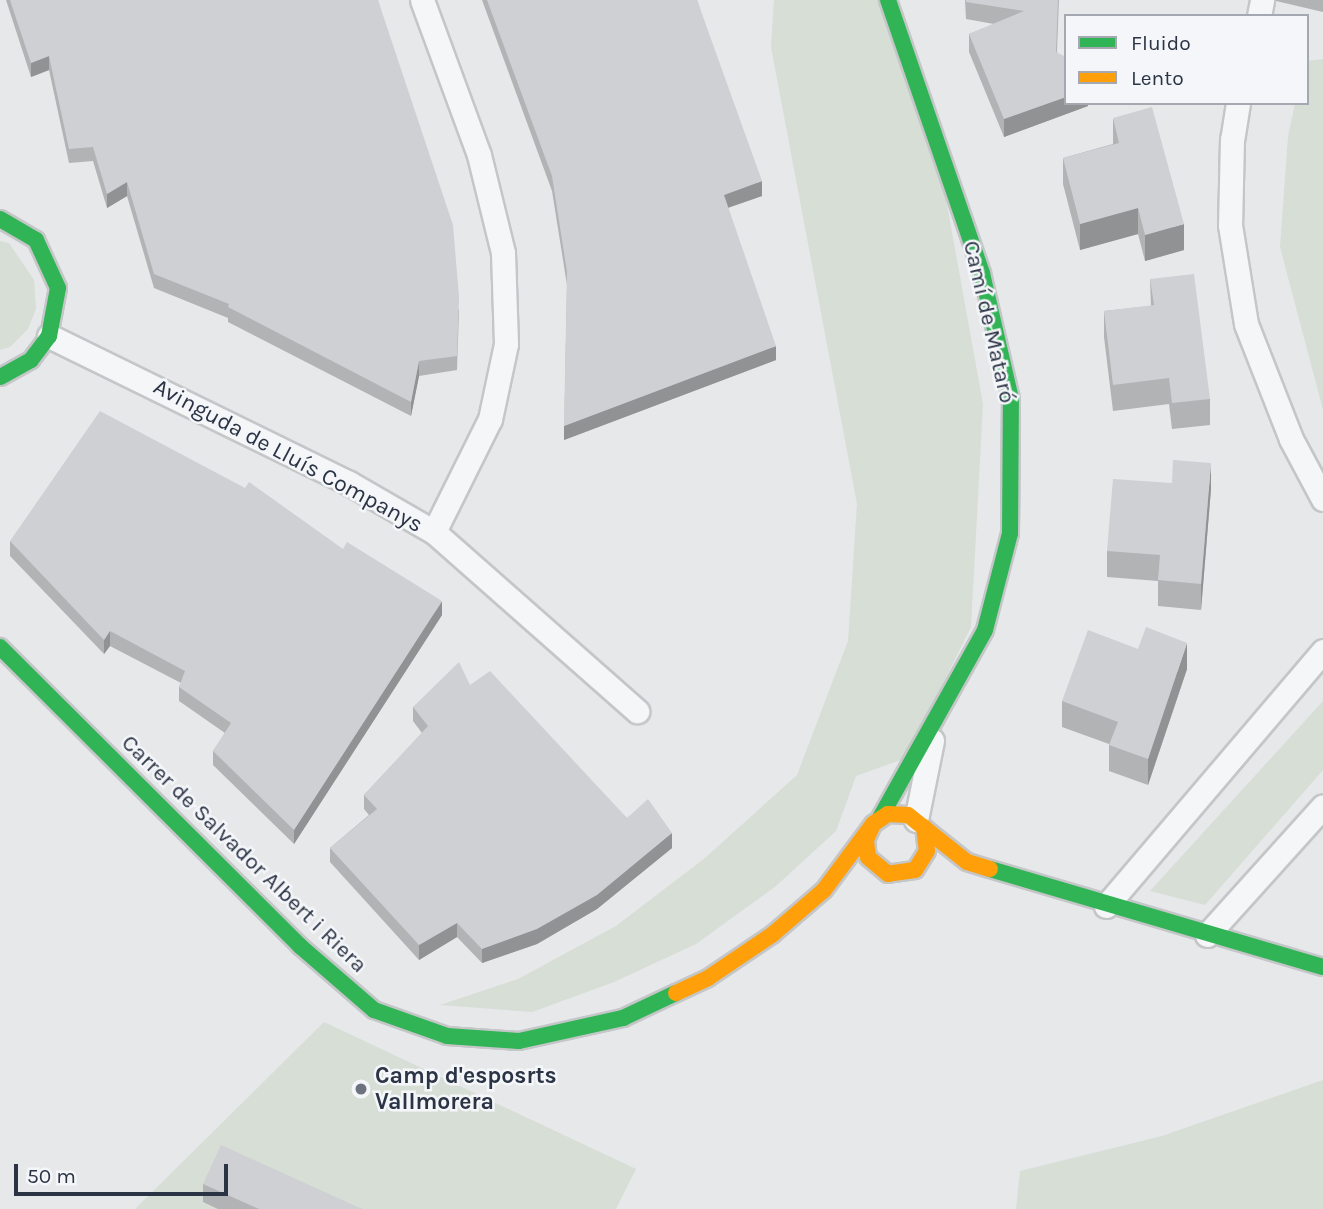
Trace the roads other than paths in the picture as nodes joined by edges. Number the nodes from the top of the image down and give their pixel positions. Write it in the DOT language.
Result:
graph roads {
  1 [pos="422,0"];
  2 [pos="888,0"];
  3 [pos="1238,105"];
  4 [pos="0,219"];
  5 [pos="49,336"];
  6 [pos="0,377"];
  7 [pos="1323,499"];
  8 [pos="433,533"];
  9 [pos="0,647"];
  10 [pos="1323,651"];
  11 [pos="637,711"];
  12 [pos="933,724"];
  13 [pos="1323,806"];
  14 [pos="876,821"];
  15 [pos="920,823"];
  16 [pos="967,862"];
  17 [pos="915,870"];
  18 [pos="888,874"];
  19 [pos="870,878"];
  20 [pos="847,884"];
  21 [pos="824,890"];
  22 [pos="1106,906"];
  23 [pos="1207,935"];
  24 [pos="1323,967"];
  1 -- 8 [label="street"];
  2 -- 12 [label="street, Camí de Mataró"];
  3 -- 7 [label="street"];
  4 -- 5 [label="street"];
  5 -- 6 [label="street"];
  5 -- 8 [label="street, Avinguda de Lluís Companys"];
  8 -- 11 [label="street, Avinguda de Lluís Companys"];
  9 -- 21 [label="street, Carrer de Salvador Albert i Riera"];
  10 -- 22 [label="street"];
  12 -- 14 [label="street, Camí de Mataró"];
  12 -- 15 [label="street, Camí de Mataró"];
  13 -- 23 [label="street"];
  14 -- 15 [label="street"];
  14 -- 18 [label="street"];
  14 -- 21 [label="street, Carrer de Salvador Albert i Riera"];
  15 -- 16 [label="street"];
  15 -- 17 [label="street"];
  16 -- 17 [label="street"];
  16 -- 22 [label="street"];
  17 -- 18 [label="street"];
  18 -- 19 [label="street"];
  20 -- 21 [label="street, Carrer de Salvador Albert i Riera"];
  22 -- 23 [label="street"];
  23 -- 24 [label="street"];
}
